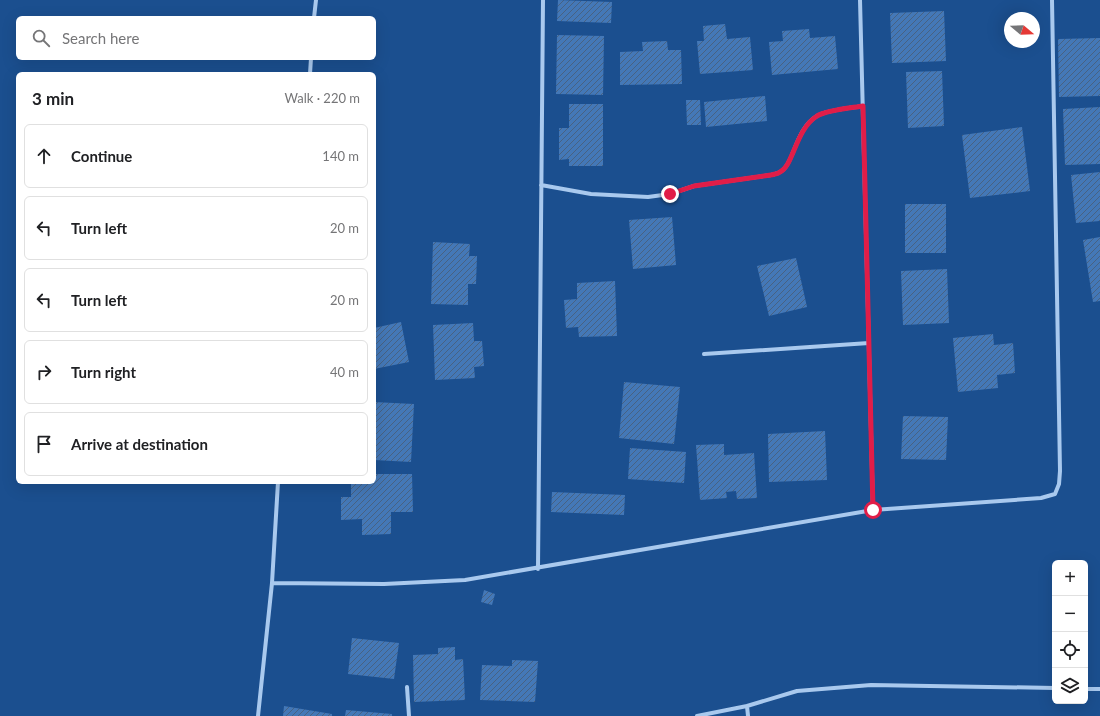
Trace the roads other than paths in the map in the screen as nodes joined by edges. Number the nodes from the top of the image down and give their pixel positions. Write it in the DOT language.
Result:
graph roads {
  1 [pos="316,0"];
  2 [pos="543,0"];
  3 [pos="860,0"];
  4 [pos="1052,0"];
  5 [pos="314,16"];
  6 [pos="311,60"];
  7 [pos="310,72"];
  8 [pos="863,106"];
  9 [pos="541,184"];
  10 [pos="869,343"];
  11 [pos="704,354"];
  12 [pos="278,484"];
  13 [pos="873,510"];
  14 [pos="538,569"];
  15 [pos="272,582"];
  16 [pos="407,687"];
  17 [pos="1052,688"];
  18 [pos="1088,689"];
  19 [pos="1100,689"];
  20 [pos="747,706"];
  21 [pos="258,716"];
  22 [pos="409,716"];
  23 [pos="696,716"];
  24 [pos="748,716"];
  1 -- 5 [label="street"];
  2 -- 9 [label="street"];
  3 -- 8 [label="street"];
  4 -- 13 [label="street"];
  6 -- 7 [label="street"];
  8 -- 9 [label="street"];
  8 -- 10 [label="street"];
  9 -- 14 [label="street"];
  10 -- 11 [label="street"];
  10 -- 13 [label="street"];
  12 -- 15 [label="street"];
  13 -- 14 [label="street"];
  14 -- 15 [label="street"];
  15 -- 21 [label="street"];
  16 -- 22 [label="street"];
  17 -- 20 [label="street"];
  18 -- 19 [label="street"];
  20 -- 23 [label="street"];
  20 -- 24 [label="street"];
}
